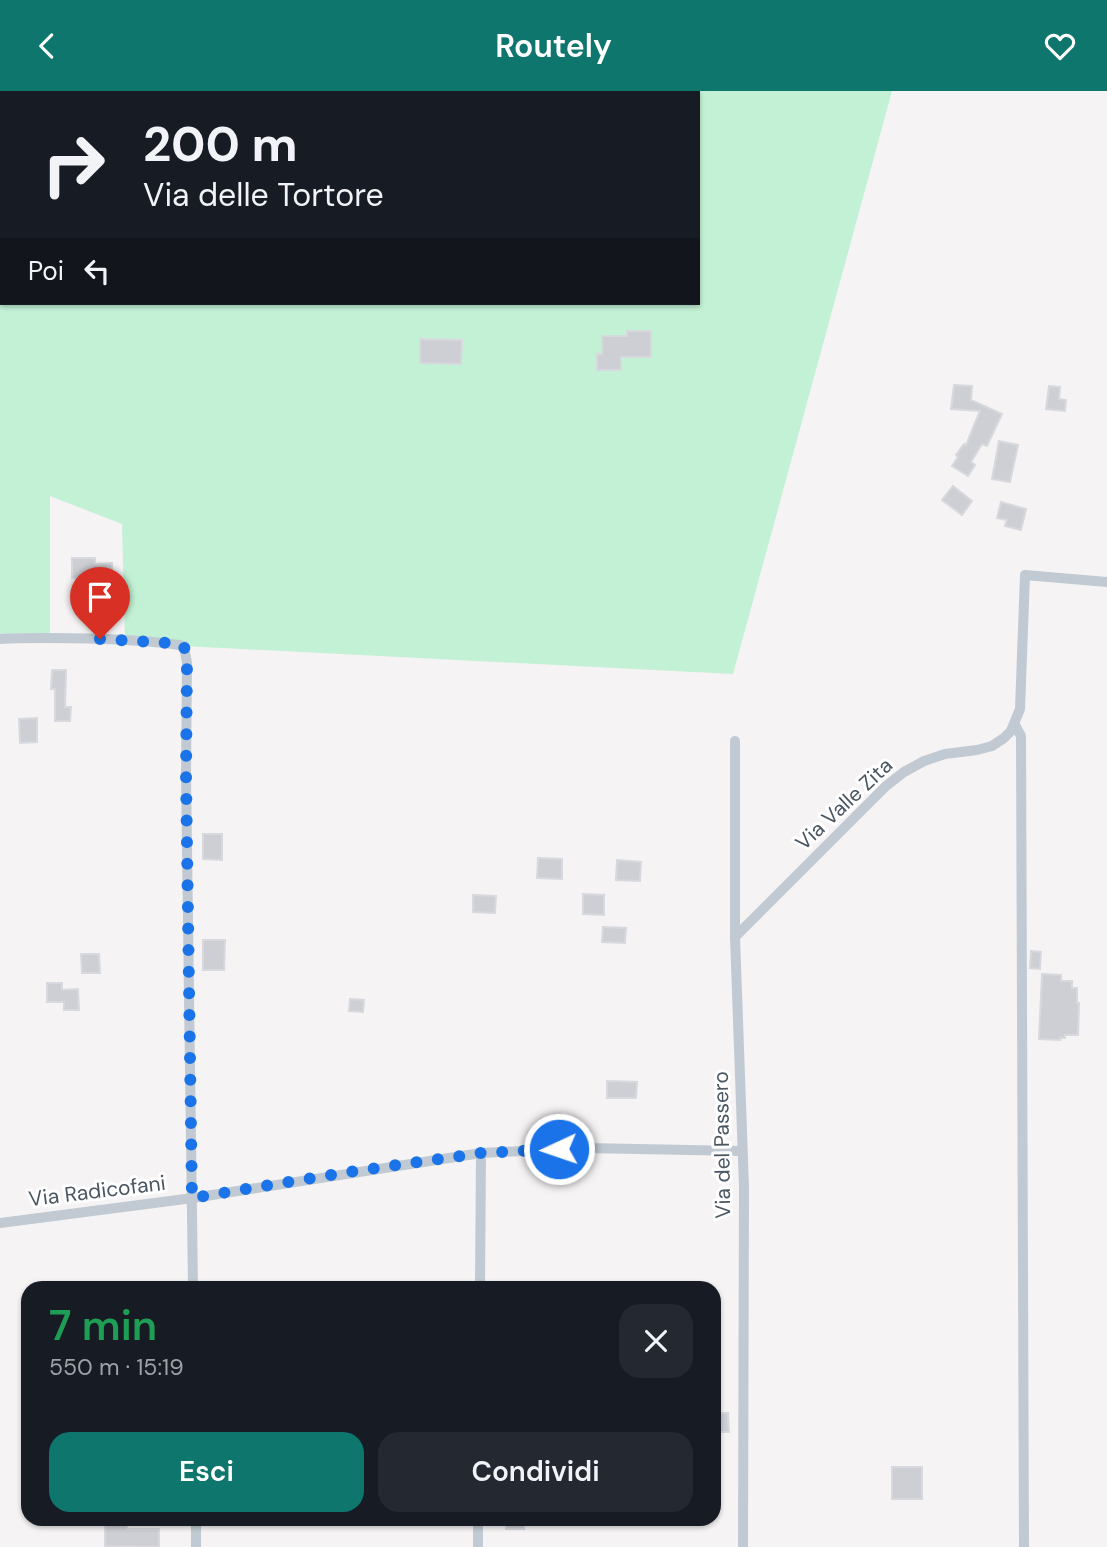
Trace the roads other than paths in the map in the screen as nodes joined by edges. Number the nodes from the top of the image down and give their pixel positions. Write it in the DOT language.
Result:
graph roads {
  1 [pos="1107,582"];
  2 [pos="0,639"];
  3 [pos="1015,725"];
  4 [pos="735,741"];
  5 [pos="735,937"];
  6 [pos="742,1151"];
  7 [pos="481,1153"];
  8 [pos="192,1198"];
  9 [pos="0,1223"];
  10 [pos="193,1281"];
  11 [pos="480,1281"];
  12 [pos="196,1526"];
  13 [pos="478,1526"];
  14 [pos="196,1547"];
  15 [pos="478,1547"];
  16 [pos="743,1547"];
  17 [pos="1024,1547"];
  1 -- 3 [label="street"];
  2 -- 8 [label="street"];
  3 -- 5 [label="street, Via Valle Zita"];
  3 -- 17 [label="street"];
  4 -- 5 [label="street, Via del Passero"];
  5 -- 6 [label="street, Via del Passero"];
  6 -- 7 [label="street, Via Radicofani"];
  6 -- 16 [label="street, Via del Passero"];
  7 -- 8 [label="street, Via Radicofani"];
  7 -- 11 [label="street"];
  8 -- 9 [label="street, Via Radicofani"];
  8 -- 10 [label="street"];
  12 -- 14 [label="street"];
  13 -- 15 [label="street"];
}
